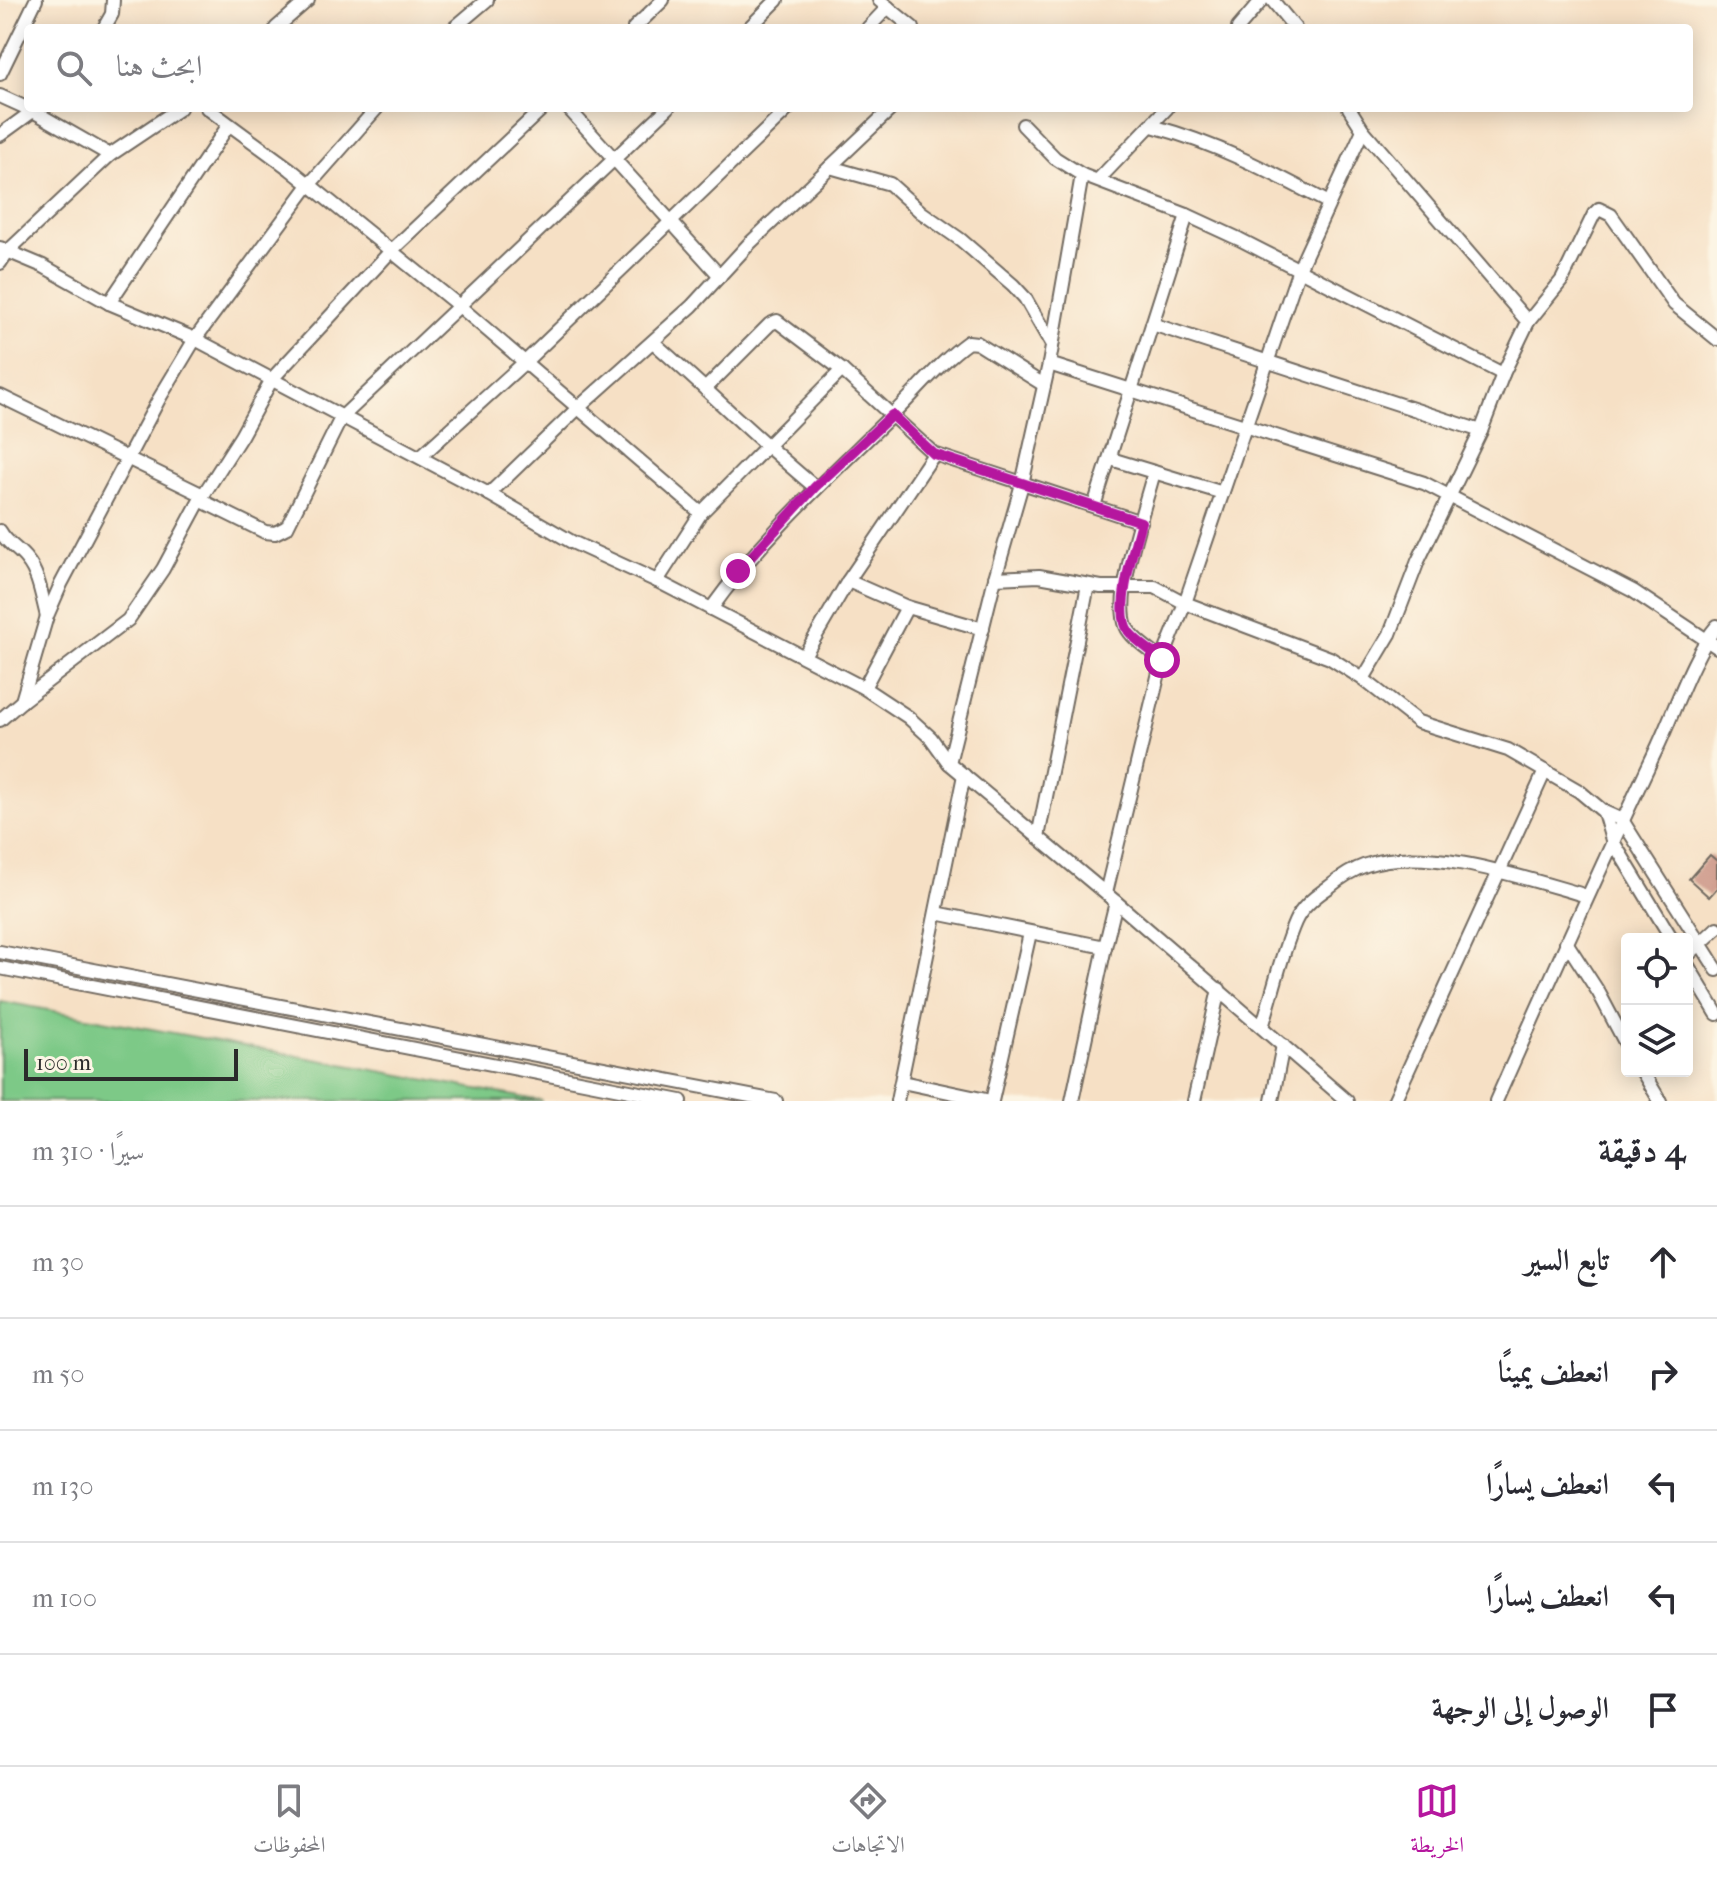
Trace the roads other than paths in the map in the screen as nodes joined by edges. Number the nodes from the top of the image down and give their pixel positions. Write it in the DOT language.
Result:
graph roads {
  1 [pos="36,0"];
  2 [pos="113,0"];
  3 [pos="308,0"];
  4 [pos="487,0"];
  5 [pos="663,0"];
  6 [pos="777,0"];
  7 [pos="1262,0"];
  8 [pos="1272,0"];
  9 [pos="884,4"];
  10 [pos="24,24"];
  11 [pos="106,24"];
  12 [pos="281,24"];
  13 [pos="459,24"];
  14 [pos="638,24"];
  15 [pos="753,24"];
  16 [pos="871,24"];
  17 [pos="908,24"];
  18 [pos="1241,24"];
  19 [pos="1292,24"];
  20 [pos="24,25"];
  21 [pos="0,74"];
  22 [pos="0,96"];
  23 [pos="24,106"];
  24 [pos="31,112"];
  25 [pos="37,112"];
  26 [pos="174,112"];
  27 [pos="212,112"];
  28 [pos="373,112"];
  29 [pos="539,112"];
  30 [pos="572,112"];
  31 [pos="664,112"];
  32 [pos="785,112"];
  33 [pos="888,112"];
  34 [pos="1164,112"];
  35 [pos="1352,112"];
  36 [pos="1023,125"];
  37 [pos="228,126"];
  38 [pos="1152,126"];
  39 [pos="1363,130"];
  40 [pos="0,135"];
  41 [pos="110,155"];
  42 [pos="616,159"];
  43 [pos="830,167"];
  44 [pos="1082,175"];
  45 [pos="1098,180"];
  46 [pos="309,185"];
  47 [pos="1329,203"];
  48 [pos="1187,215"];
  49 [pos="672,221"];
  50 [pos="4,250"];
  51 [pos="391,251"];
  52 [pos="0,263"];
  53 [pos="1299,269"];
  54 [pos="720,276"];
  55 [pos="109,303"];
  56 [pos="458,305"];
  57 [pos="1528,322"];
  58 [pos="1152,324"];
  59 [pos="195,339"];
  60 [pos="1717,339"];
  61 [pos="653,342"];
  62 [pos="1052,345"];
  63 [pos="525,362"];
  64 [pos="1266,362"];
  65 [pos="1049,364"];
  66 [pos="842,370"];
  67 [pos="1503,374"];
  68 [pos="272,379"];
  69 [pos="1044,385"];
  70 [pos="706,388"];
  71 [pos="1132,391"];
  72 [pos="0,396"];
  73 [pos="577,409"];
  74 [pos="892,415"];
  75 [pos="341,418"];
  76 [pos="1246,426"];
  77 [pos="1481,431"];
  78 [pos="766,447"];
  79 [pos="934,454"];
  80 [pos="420,457"];
  81 [pos="126,459"];
  82 [pos="1111,459"];
  83 [pos="1154,472"];
  84 [pos="1022,484"];
  85 [pos="815,487"];
  86 [pos="1223,493"];
  87 [pos="489,494"];
  88 [pos="1450,496"];
  89 [pos="202,498"];
  90 [pos="1094,506"];
  91 [pos="701,513"];
  92 [pos="1141,522"];
  93 [pos="0,531"];
  94 [pos="995,578"];
  95 [pos="657,581"];
  96 [pos="848,581"];
  97 [pos="1088,585"];
  98 [pos="1124,586"];
  99 [pos="1185,603"];
  100 [pos="907,607"];
  101 [pos="711,609"];
  102 [pos="47,616"];
  103 [pos="1717,626"];
  104 [pos="983,629"];
  105 [pos="1706,639"];
  106 [pos="1717,647"];
  107 [pos="804,656"];
  108 [pos="1162,660"];
  109 [pos="1363,679"];
  110 [pos="864,688"];
  111 [pos="22,701"];
  112 [pos="0,720"];
  113 [pos="949,763"];
  114 [pos="1545,771"];
  115 [pos="964,775"];
  116 [pos="1604,812"];
  117 [pos="1622,820"];
  118 [pos="1038,837"];
  119 [pos="1612,840"];
  120 [pos="1499,871"];
  121 [pos="1106,893"];
  122 [pos="1587,896"];
  123 [pos="1116,902"];
  124 [pos="936,913"];
  125 [pos="1717,928"];
  126 [pos="1030,933"];
  127 [pos="1668,933"];
  128 [pos="1566,942"];
  129 [pos="1701,942"];
  130 [pos="1105,947"];
  131 [pos="1693,950"];
  132 [pos="0,952"];
  133 [pos="0,968"];
  134 [pos="1717,970"];
  135 [pos="1693,974"];
  136 [pos="1219,989"];
  137 [pos="1717,1014"];
  138 [pos="1262,1027"];
  139 [pos="1621,1035"];
  140 [pos="1283,1045"];
  141 [pos="1646,1077"];
  142 [pos="902,1082"];
  143 [pos="681,1101"];
  144 [pos="776,1101"];
  145 [pos="897,1101"];
  146 [pos="991,1101"];
  147 [pos="1072,1101"];
  148 [pos="1194,1101"];
  149 [pos="1272,1101"];
  150 [pos="1347,1101"];
  151 [pos="1394,1101"];
  152 [pos="1496,1101"];
  153 [pos="1660,1101"];
  1 -- 10 [label="street"];
  2 -- 11 [label="street"];
  3 -- 12 [label="street"];
  4 -- 13 [label="street"];
  5 -- 14 [label="street"];
  6 -- 15 [label="street"];
  7 -- 18 [label="street"];
  8 -- 19 [label="street"];
  9 -- 16 [label="street"];
  9 -- 17 [label="street"];
  20 -- 21 [label="street"];
  22 -- 23 [label="street"];
  24 -- 40 [label="street"];
  25 -- 41 [label="street"];
  26 -- 41 [label="street"];
  27 -- 37 [label="street"];
  28 -- 46 [label="street"];
  29 -- 51 [label="street"];
  30 -- 42 [label="street"];
  31 -- 42 [label="street"];
  32 -- 49 [label="street"];
  33 -- 43 [label="street"];
  34 -- 38 [label="street"];
  35 -- 39 [label="street"];
  36 -- 44 [label="street"];
  37 -- 46 [label="street"];
  37 -- 55 [label="street"];
  38 -- 45 [label="street"];
  38 -- 47 [label="street"];
  39 -- 47 [label="street"];
  39 -- 57 [label="street"];
  41 -- 50 [label="street"];
  42 -- 49 [label="street"];
  42 -- 56 [label="street"];
  43 -- 54 [label="street"];
  43 -- 62 [label="street"];
  44 -- 45 [label="street"];
  44 -- 62 [label="street"];
  45 -- 48 [label="street"];
  46 -- 51 [label="street"];
  46 -- 59 [label="street"];
  47 -- 53 [label="street"];
  48 -- 53 [label="street"];
  48 -- 58 [label="street"];
  49 -- 54 [label="street"];
  49 -- 63 [label="street"];
  50 -- 52 [label="street"];
  50 -- 55 [label="street"];
  51 -- 56 [label="street"];
  51 -- 68 [label="street"];
  53 -- 64 [label="street"];
  53 -- 67 [label="street"];
  54 -- 61 [label="street"];
  55 -- 59 [label="street"];
  56 -- 63 [label="street"];
  56 -- 75 [label="street"];
  57 -- 60 [label="street"];
  57 -- 67 [label="street"];
  58 -- 64 [label="street"];
  58 -- 71 [label="street"];
  59 -- 68 [label="street"];
  59 -- 81 [label="street"];
  61 -- 70 [label="street"];
  61 -- 73 [label="street"];
  62 -- 65 [label="street"];
  63 -- 73 [label="street"];
  63 -- 80 [label="street"];
  64 -- 76 [label="street"];
  64 -- 77 [label="street"];
  65 -- 69 [label="street"];
  65 -- 71 [label="street"];
  66 -- 70 [label="street"];
  66 -- 74 [label="street"];
  66 -- 78 [label="street"];
  67 -- 77 [label="street"];
  68 -- 75 [label="street"];
  68 -- 89 [label="street"];
  69 -- 74 [label="street"];
  69 -- 84 [label="street"];
  70 -- 78 [label="street"];
  71 -- 76 [label="street"];
  71 -- 82 [label="street"];
  72 -- 81 [label="street"];
  73 -- 87 [label="street"];
  73 -- 91 [label="street"];
  74 -- 79 [label="street"];
  74 -- 85 [label="street"];
  75 -- 80 [label="street"];
  75 -- 89 [label="street"];
  76 -- 86 [label="street"];
  76 -- 88 [label="street"];
  77 -- 88 [label="street"];
  78 -- 85 [label="street"];
  78 -- 91 [label="street"];
  79 -- 84 [label="street"];
  79 -- 96 [label="street"];
  80 -- 87 [label="street"];
  81 -- 89 [label="street"];
  81 -- 102 [label="street"];
  82 -- 83 [label="street"];
  82 -- 90 [label="street"];
  83 -- 86 [label="street"];
  83 -- 92 [label="street"];
  84 -- 90 [label="street"];
  84 -- 94 [label="street"];
  85 -- 101 [label="street"];
  86 -- 99 [label="street"];
  87 -- 95 [label="street"];
  88 -- 105 [label="street"];
  88 -- 109 [label="street"];
  89 -- 111 [label="street"];
  90 -- 92 [label="street"];
  91 -- 95 [label="street"];
  92 -- 98 [label="street"];
  93 -- 102 [label="street"];
  94 -- 97 [label="street"];
  94 -- 104 [label="street"];
  95 -- 101 [label="street"];
  96 -- 100 [label="street"];
  96 -- 107 [label="street"];
  97 -- 98 [label="street"];
  97 -- 118 [label="street"];
  98 -- 99 [label="street"];
  98 -- 108 [label="street"];
  99 -- 108 [label="street"];
  99 -- 109 [label="street"];
  100 -- 104 [label="street"];
  100 -- 110 [label="street"];
  101 -- 107 [label="street"];
  102 -- 111 [label="street"];
  103 -- 105 [label="street"];
  104 -- 113 [label="street"];
  105 -- 106 [label="street"];
  105 -- 117 [label="street"];
  107 -- 110 [label="street"];
  108 -- 121 [label="street"];
  109 -- 114 [label="street"];
  110 -- 113 [label="street"];
  111 -- 112 [label="street"];
  113 -- 115 [label="street"];
  114 -- 116 [label="street"];
  114 -- 120 [label="street"];
  115 -- 118 [label="street"];
  115 -- 124 [label="street"];
  116 -- 117 [label="street"];
  116 -- 119 [label="street"];
  117 -- 119 [label="street"];
  117 -- 129 [label="street"];
  118 -- 121 [label="street"];
  119 -- 122 [label="street"];
  119 -- 127 [label="street"];
  120 -- 122 [label="street"];
  120 -- 138 [label="street"];
  120 -- 151 [label="street"];
  121 -- 123 [label="street"];
  122 -- 128 [label="street"];
  123 -- 130 [label="street"];
  123 -- 136 [label="street"];
  124 -- 126 [label="street"];
  124 -- 142 [label="street"];
  125 -- 129 [label="street"];
  126 -- 130 [label="street"];
  126 -- 146 [label="street"];
  128 -- 139 [label="street"];
  128 -- 152 [label="street"];
  129 -- 131 [label="street"];
  129 -- 134 [label="street"];
  130 -- 147 [label="street"];
  132 -- 144 [label="street"];
  133 -- 143 [label="street"];
  135 -- 137 [label="street"];
  136 -- 138 [label="street"];
  136 -- 148 [label="street"];
  138 -- 140 [label="street"];
  140 -- 149 [label="street"];
  140 -- 150 [label="street"];
  141 -- 153 [label="street"];
  142 -- 145 [label="street"];
  142 -- 146 [label="street"];
}
